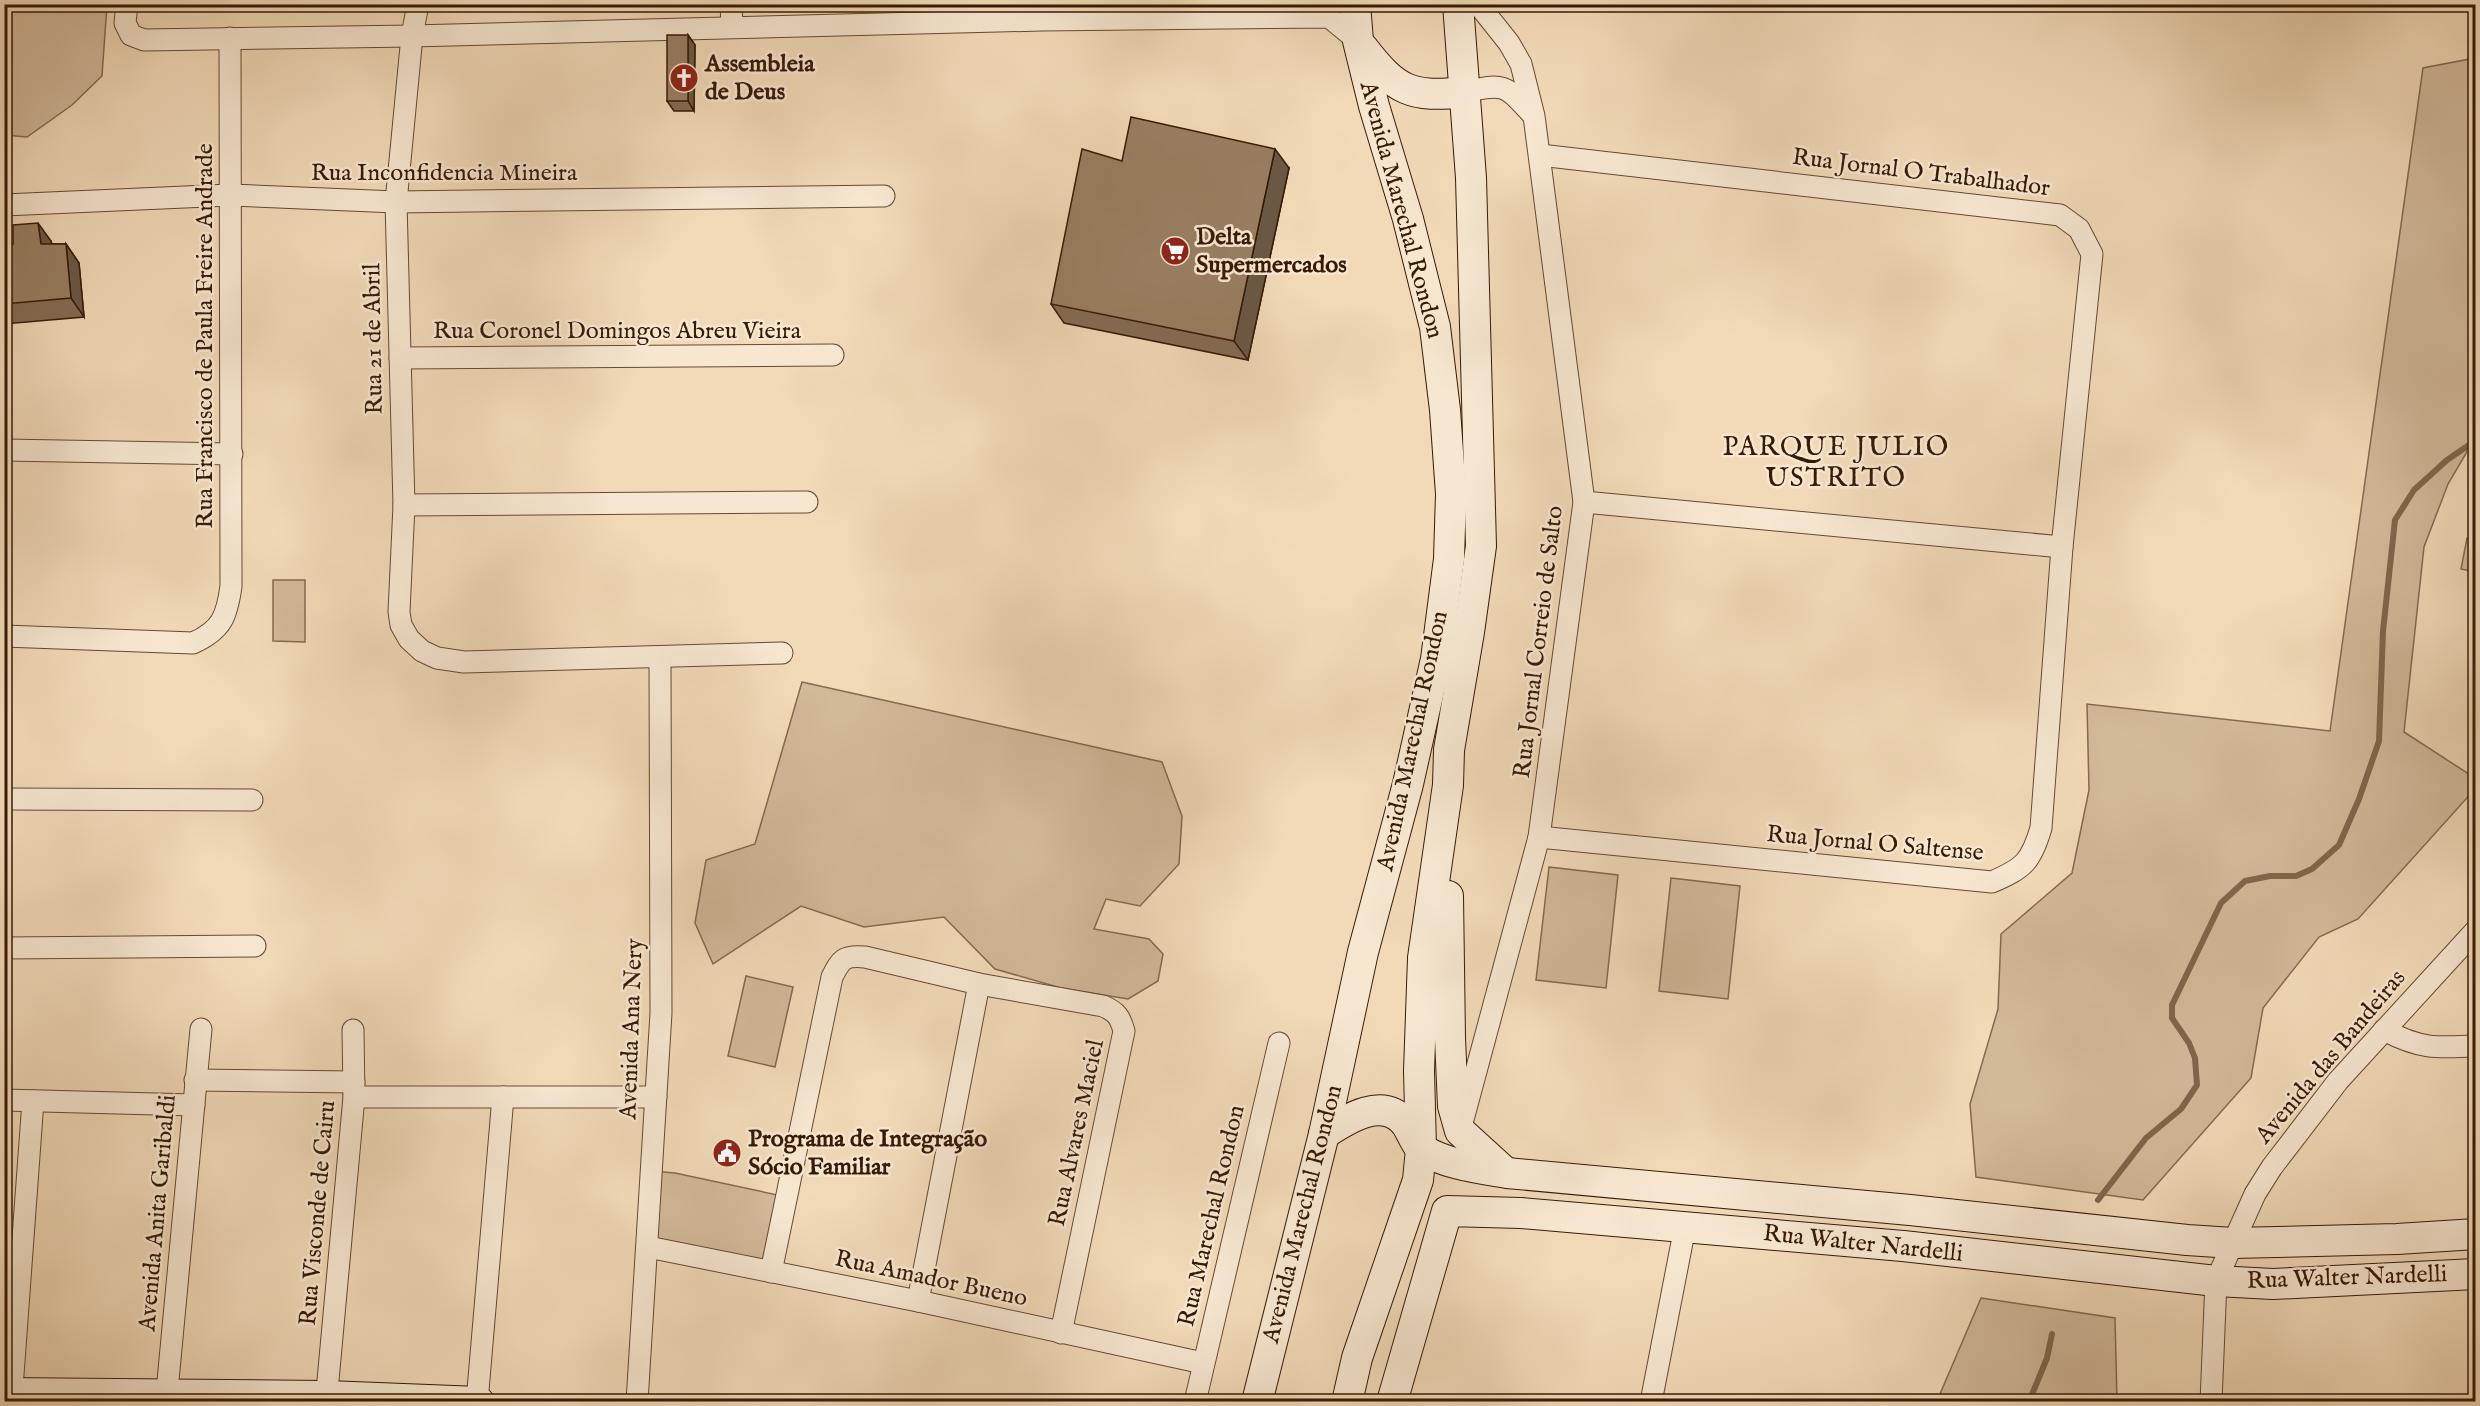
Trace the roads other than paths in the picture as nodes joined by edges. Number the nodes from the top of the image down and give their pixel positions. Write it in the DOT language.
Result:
graph roads {
  1 [pos="143,4"];
  2 [pos="418,4"];
  3 [pos="732,4"];
  4 [pos="1355,4"];
  5 [pos="1458,4"];
  6 [pos="1478,4"];
  7 [pos="1040,12"];
  8 [pos="126,14"];
  9 [pos="732,27"];
  10 [pos="412,36"];
  11 [pos="230,38"];
  12 [pos="1358,41"];
  13 [pos="1461,47"];
  14 [pos="1416,92"];
  15 [pos="1465,92"];
  16 [pos="1534,116"];
  17 [pos="1540,155"];
  18 [pos="230,195"];
  19 [pos="884,196"];
  20 [pos="396,202"];
  21 [pos="4,206"];
  22 [pos="833,355"];
  23 [pos="400,358"];
  24 [pos="4,450"];
  25 [pos="232,454"];
  26 [pos="807,502"];
  27 [pos="1584,502"];
  28 [pos="404,505"];
  29 [pos="2062,547"];
  30 [pos="4,636"];
  31 [pos="782,653"];
  32 [pos="660,658"];
  33 [pos="1448,785"];
  34 [pos="4,799"];
  35 [pos="252,800"];
  36 [pos="1539,837"];
  37 [pos="2475,930"];
  38 [pos="255,946"];
  39 [pos="4,948"];
  40 [pos="979,984"];
  41 [pos="201,1029"];
  42 [pos="354,1030"];
  43 [pos="2384,1030"];
  44 [pos="1279,1043"];
  45 [pos="2475,1046"];
  46 [pos="195,1080"];
  47 [pos="354,1090"];
  48 [pos="503,1097"];
  49 [pos="656,1097"];
  50 [pos="4,1100"];
  51 [pos="33,1101"];
  52 [pos="194,1105"];
  53 [pos="1460,1131"];
  54 [pos="1324,1134"];
  55 [pos="1421,1149"];
  56 [pos="1507,1173"];
  57 [pos="1685,1227"];
  58 [pos="2475,1234"];
  59 [pos="2234,1243"];
  60 [pos="648,1247"];
  61 [pos="771,1272"];
  62 [pos="2475,1274"];
  63 [pos="2216,1281"];
  64 [pos="918,1301"];
  65 [pos="1061,1333"];
  66 [pos="1203,1363"];
  67 [pos="9,1396"];
  68 [pos="167,1399"];
  69 [pos="326,1399"];
  70 [pos="478,1401"];
  71 [pos="637,1401"];
  72 [pos="1195,1401"];
  73 [pos="1257,1401"];
  74 [pos="1347,1401"];
  75 [pos="1392,1401"];
  76 [pos="1651,1401"];
  77 [pos="2211,1401"];
  1 -- 8 [label="street"];
  2 -- 10 [label="street, Rua 21 de Abril"];
  3 -- 9 [label="street"];
  4 -- 12 [label="main road, Avenida Marechal Rondon"];
  5 -- 13 [label="main road, Avenida Marechal Rondon"];
  6 -- 16 [label="street, Rua Jornal Correio de Salto"];
  7 -- 9 [label="street"];
  7 -- 12 [label="street"];
  8 -- 11 [label="street"];
  9 -- 10 [label="street"];
  10 -- 11 [label="street"];
  10 -- 20 [label="street, Rua 21 de Abril"];
  11 -- 18 [label="street, Rua Francisco de Paula Freire Andrade"];
  12 -- 14 [label="main road"];
  12 -- 54 [label="main road, Avenida Marechal Rondon"];
  13 -- 14 [label="main road"];
  13 -- 15 [label="main road, Avenida Marechal Rondon"];
  14 -- 15 [label="main road"];
  15 -- 16 [label="street"];
  15 -- 33 [label="main road, Avenida Marechal Rondon"];
  16 -- 17 [label="street, Rua Jornal Correio de Salto"];
  17 -- 27 [label="street, Rua Jornal Correio de Salto"];
  17 -- 29 [label="street, Rua Jornal O Trabalhador"];
  18 -- 20 [label="street, Rua Inconfidencia Mineira"];
  18 -- 21 [label="street, Rua Inconfidencia Mineira"];
  18 -- 25 [label="street, Rua Francisco de Paula Freire Andrade"];
  19 -- 20 [label="street, Rua Inconfidencia Mineira"];
  20 -- 23 [label="street, Rua 21 de Abril"];
  22 -- 23 [label="street, Rua Coronel Domingos Abreu Vieira"];
  23 -- 28 [label="street, Rua 21 de Abril"];
  24 -- 25 [label="street"];
  25 -- 30 [label="street, Rua Francisco de Paula Freire Andrade"];
  26 -- 28 [label="street"];
  27 -- 29 [label="street"];
  27 -- 36 [label="street, Rua Jornal Correio de Salto"];
  28 -- 32 [label="street, Rua 21 de Abril"];
  29 -- 36 [label="street, Rua Jornal O Saltense"];
  31 -- 32 [label="street"];
  32 -- 49 [label="street, Avenida Ana Nery"];
  33 -- 53 [label="main road"];
  33 -- 55 [label="main road, Avenida Marechal Rondon"];
  34 -- 35 [label="street"];
  36 -- 53 [label="street, Rua Jornal Correio de Salto"];
  37 -- 43 [label="street, Avenida das Bandeiras"];
  38 -- 39 [label="street"];
  40 -- 61 [label="street, Rua Alvares Maciel"];
  40 -- 64 [label="street"];
  40 -- 65 [label="street, Rua Alvares Maciel"];
  41 -- 46 [label="street, Avenida Anita Garibaldi"];
  42 -- 47 [label="street, Rua Visconde de Cairu"];
  43 -- 45 [label="street"];
  43 -- 59 [label="street, Avenida das Bandeiras"];
  44 -- 66 [label="street, Rua Marechal Rondon"];
  46 -- 47 [label="street"];
  46 -- 52 [label="street, Avenida Anita Garibaldi"];
  47 -- 48 [label="street"];
  47 -- 69 [label="street, Rua Visconde de Cairu"];
  48 -- 49 [label="street"];
  48 -- 70 [label="street"];
  49 -- 60 [label="street, Avenida Ana Nery"];
  50 -- 51 [label="street"];
  51 -- 52 [label="street"];
  51 -- 67 [label="street"];
  52 -- 68 [label="street, Avenida Anita Garibaldi"];
  53 -- 56 [label="main road"];
  54 -- 55 [label="main road"];
  54 -- 73 [label="main road, Avenida Marechal Rondon"];
  55 -- 56 [label="main road, Rua Walter Nardelli"];
  55 -- 74 [label="main road, Avenida Marechal Rondon"];
  56 -- 59 [label="main road, Rua Walter Nardelli"];
  57 -- 63 [label="main road, Rua Walter Nardelli"];
  57 -- 75 [label="main road, Rua Walter Nardelli"];
  57 -- 76 [label="street"];
  58 -- 59 [label="main road, Rua Walter Nardelli"];
  59 -- 63 [label="street, Avenida das Bandeiras"];
  60 -- 61 [label="street, Rua Amador Bueno"];
  60 -- 71 [label="street, Avenida Ana Nery"];
  61 -- 64 [label="street, Rua Amador Bueno"];
  62 -- 63 [label="main road, Rua Walter Nardelli"];
  63 -- 77 [label="street, Avenida das Bandeiras"];
  64 -- 65 [label="street, Rua Amador Bueno"];
  65 -- 66 [label="street, Rua Amador Bueno"];
  66 -- 72 [label="street, Rua Marechal Rondon"];
  67 -- 68 [label="main road"];
  68 -- 69 [label="main road"];
  69 -- 70 [label="main road"];
}
